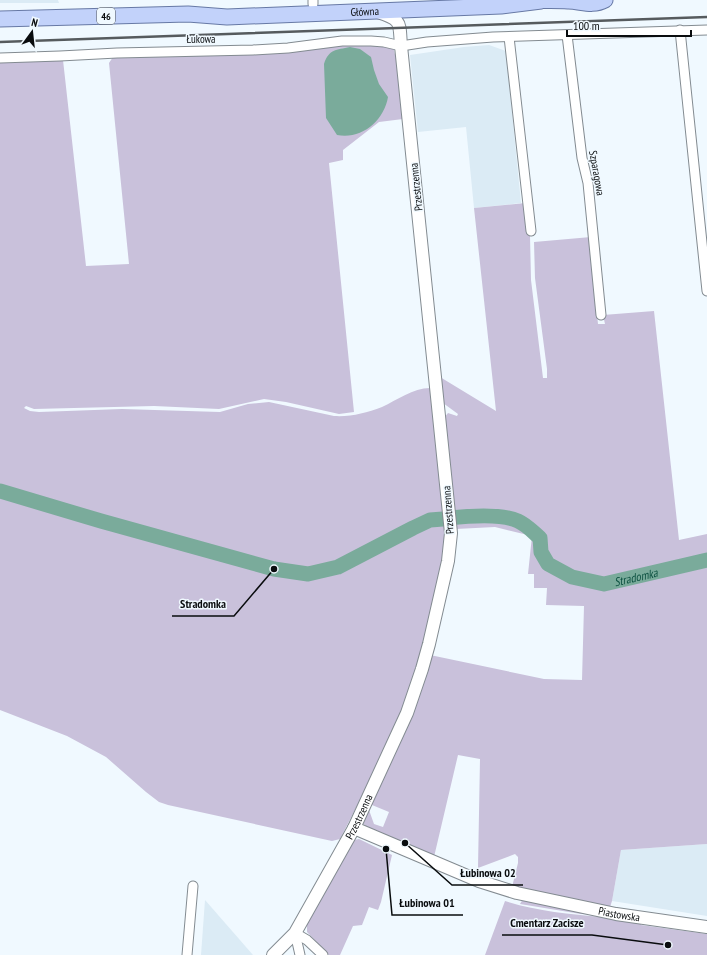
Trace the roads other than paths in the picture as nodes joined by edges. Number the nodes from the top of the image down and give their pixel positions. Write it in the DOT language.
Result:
graph roads {
  1 [pos="570,0"];
  2 [pos="605,0"];
  3 [pos="535,1"];
  4 [pos="313,2"];
  5 [pos="427,4"];
  6 [pos="375,11"];
  7 [pos="188,14"];
  8 [pos="0,19"];
  9 [pos="400,24"];
  10 [pos="680,30"];
  11 [pos="707,30"];
  12 [pos="567,35"];
  13 [pos="509,37"];
  14 [pos="401,46"];
  15 [pos="0,58"];
  16 [pos="531,231"];
  17 [pos="707,290"];
  18 [pos="601,315"];
  19 [pos="354,828"];
  20 [pos="193,886"];
  21 [pos="707,927"];
  22 [pos="295,933"];
  23 [pos="187,955"];
  24 [pos="273,955"];
  25 [pos="300,955"];
  26 [pos="323,955"];
  1 -- 2 [label="main road, Główna / 46"];
  1 -- 3 [label="main road, Główna / 46"];
  3 -- 5 [label="main road, Główna / 46"];
  4 -- 5 [label="main road, Główna / 46"];
  4 -- 7 [label="main road, Główna / 46"];
  5 -- 6 [label="main road, Główna / 46"];
  5 -- 9 [label="street"];
  6 -- 7 [label="main road, Główna / 46"];
  6 -- 9 [label="street"];
  7 -- 8 [label="main road, Główna / 46"];
  9 -- 14 [label="street, Przestrzenna"];
  10 -- 11 [label="street"];
  10 -- 12 [label="street"];
  10 -- 17 [label="street"];
  12 -- 13 [label="street"];
  12 -- 18 [label="street, Szparagowa"];
  13 -- 14 [label="street"];
  13 -- 16 [label="street"];
  14 -- 15 [label="street, Łukowa"];
  14 -- 19 [label="street, Przestrzenna"];
  19 -- 21 [label="street, Piastowska"];
  19 -- 22 [label="street, Przestrzenna"];
  20 -- 23 [label="street"];
  22 -- 24 [label="street, Przestrzenna"];
  22 -- 25 [label="street"];
  22 -- 26 [label="street"];
}
